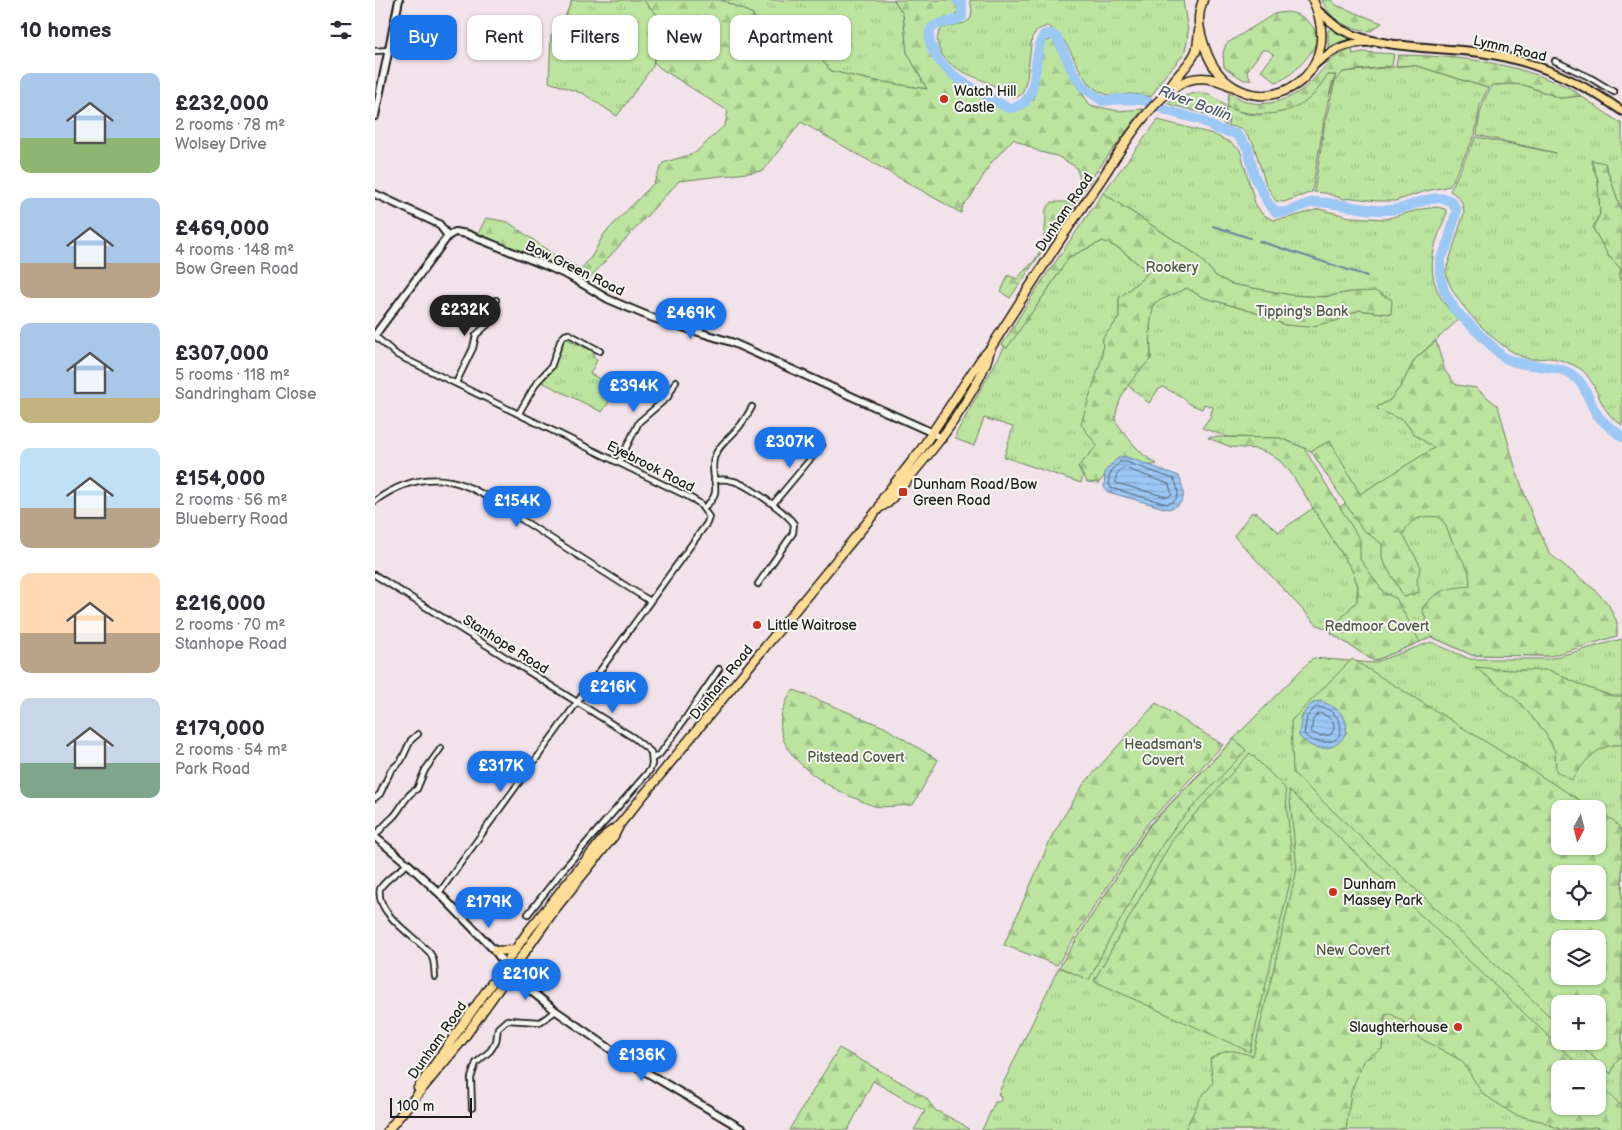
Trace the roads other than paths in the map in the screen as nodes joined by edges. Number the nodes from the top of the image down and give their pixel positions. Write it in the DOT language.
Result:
graph roads {
  1 [pos="399,0"];
  2 [pos="1196,0"];
  3 [pos="1203,0"];
  4 [pos="1313,0"];
  5 [pos="1318,11"];
  6 [pos="1199,16"];
  7 [pos="1199,30"];
  8 [pos="1382,42"];
  9 [pos="389,50"];
  10 [pos="375,51"];
  11 [pos="1555,61"];
  12 [pos="1314,66"];
  13 [pos="1231,86"];
  14 [pos="1614,92"];
  15 [pos="1164,95"];
  16 [pos="1622,112"];
  17 [pos="375,116"];
  18 [pos="375,194"];
  19 [pos="448,236"];
  20 [pos="496,300"];
  21 [pos="375,336"];
  22 [pos="990,349"];
  23 [pos="600,351"];
  24 [pos="676,381"];
  25 [pos="456,383"];
  26 [pos="752,407"];
  27 [pos="519,413"];
  28 [pos="933,433"];
  29 [pos="942,439"];
  30 [pos="822,445"];
  31 [pos="619,462"];
  32 [pos="714,480"];
  33 [pos="375,501"];
  34 [pos="773,504"];
  35 [pos="703,508"];
  36 [pos="879,508"];
  37 [pos="375,575"];
  38 [pos="757,584"];
  39 [pos="650,602"];
  40 [pos="719,669"];
  41 [pos="577,704"];
  42 [pos="418,734"];
  43 [pos="441,748"];
  44 [pos="652,760"];
  45 [pos="375,798"];
  46 [pos="620,824"];
  47 [pos="375,836"];
  48 [pos="408,864"];
  49 [pos="377,891"];
  50 [pos="439,893"];
  51 [pos="528,914"];
  52 [pos="529,946"];
  53 [pos="515,950"];
  54 [pos="495,951"];
  55 [pos="505,963"];
  56 [pos="510,974"];
  57 [pos="435,978"];
  58 [pos="488,989"];
  59 [pos="556,1011"];
  60 [pos="406,1107"];
  61 [pos="472,1108"];
  62 [pos="388,1130"];
  63 [pos="744,1130"];
  1 -- 9 [label="main road"];
  2 -- 6 [label="highway"];
  3 -- 6 [label="highway"];
  4 -- 5 [label="highway"];
  5 -- 8 [label="main road, Lymm Road"];
  5 -- 12 [label="highway"];
  6 -- 7 [label="highway"];
  7 -- 13 [label="highway"];
  7 -- 15 [label="highway, Dunham Road"];
  8 -- 12 [label="main road, Lymm Road"];
  8 -- 16 [label="main road, Lymm Road"];
  9 -- 10 [label="street"];
  9 -- 17 [label="main road"];
  11 -- 14 [label="street"];
  12 -- 13 [label="highway, Dunham Road"];
  13 -- 15 [label="highway, Dunham Road"];
  15 -- 22 [label="highway, Dunham Road"];
  18 -- 19 [label="main road"];
  19 -- 21 [label="main road"];
  19 -- 28 [label="main road, Bow Green Road"];
  20 -- 25 [label="street"];
  21 -- 25 [label="street, Eyebrook Road"];
  22 -- 28 [label="highway, Dunham Road"];
  22 -- 29 [label="highway, Dunham Road"];
  23 -- 27 [label="street"];
  24 -- 31 [label="street"];
  25 -- 27 [label="street, Eyebrook Road"];
  26 -- 32 [label="street"];
  27 -- 31 [label="street, Eyebrook Road"];
  28 -- 29 [label="main road, Bow Green Road"];
  28 -- 36 [label="highway, Dunham Road"];
  29 -- 36 [label="highway, Dunham Road"];
  30 -- 34 [label="street"];
  31 -- 35 [label="street, Eyebrook Road"];
  32 -- 34 [label="street"];
  32 -- 35 [label="street"];
  33 -- 39 [label="street"];
  34 -- 38 [label="street"];
  35 -- 39 [label="street, Eyebrook Road"];
  36 -- 46 [label="highway, Dunham Road"];
  37 -- 41 [label="street, Stanhope Road"];
  39 -- 41 [label="street, Eyebrook Road"];
  40 -- 44 [label="street"];
  41 -- 44 [label="street, Stanhope Road"];
  41 -- 50 [label="street, Eyebrook Road"];
  42 -- 45 [label="street"];
  43 -- 47 [label="street"];
  44 -- 51 [label="street"];
  46 -- 52 [label="highway, Dunham Road"];
  46 -- 53 [label="highway, Dunham Road"];
  47 -- 48 [label="main road"];
  48 -- 49 [label="street"];
  48 -- 50 [label="main road"];
  49 -- 57 [label="street"];
  50 -- 54 [label="main road"];
  52 -- 55 [label="highway"];
  52 -- 56 [label="highway, Dunham Road"];
  53 -- 54 [label="highway"];
  53 -- 55 [label="highway, Dunham Road"];
  54 -- 55 [label="main road"];
  55 -- 56 [label="main road"];
  55 -- 58 [label="highway, Dunham Road"];
  56 -- 58 [label="highway"];
  56 -- 59 [label="main road"];
  56 -- 60 [label="highway, Dunham Road"];
  58 -- 60 [label="highway, Dunham Road"];
  59 -- 61 [label="street"];
  59 -- 63 [label="main road"];
  60 -- 62 [label="highway, Dunham Road"];
}
